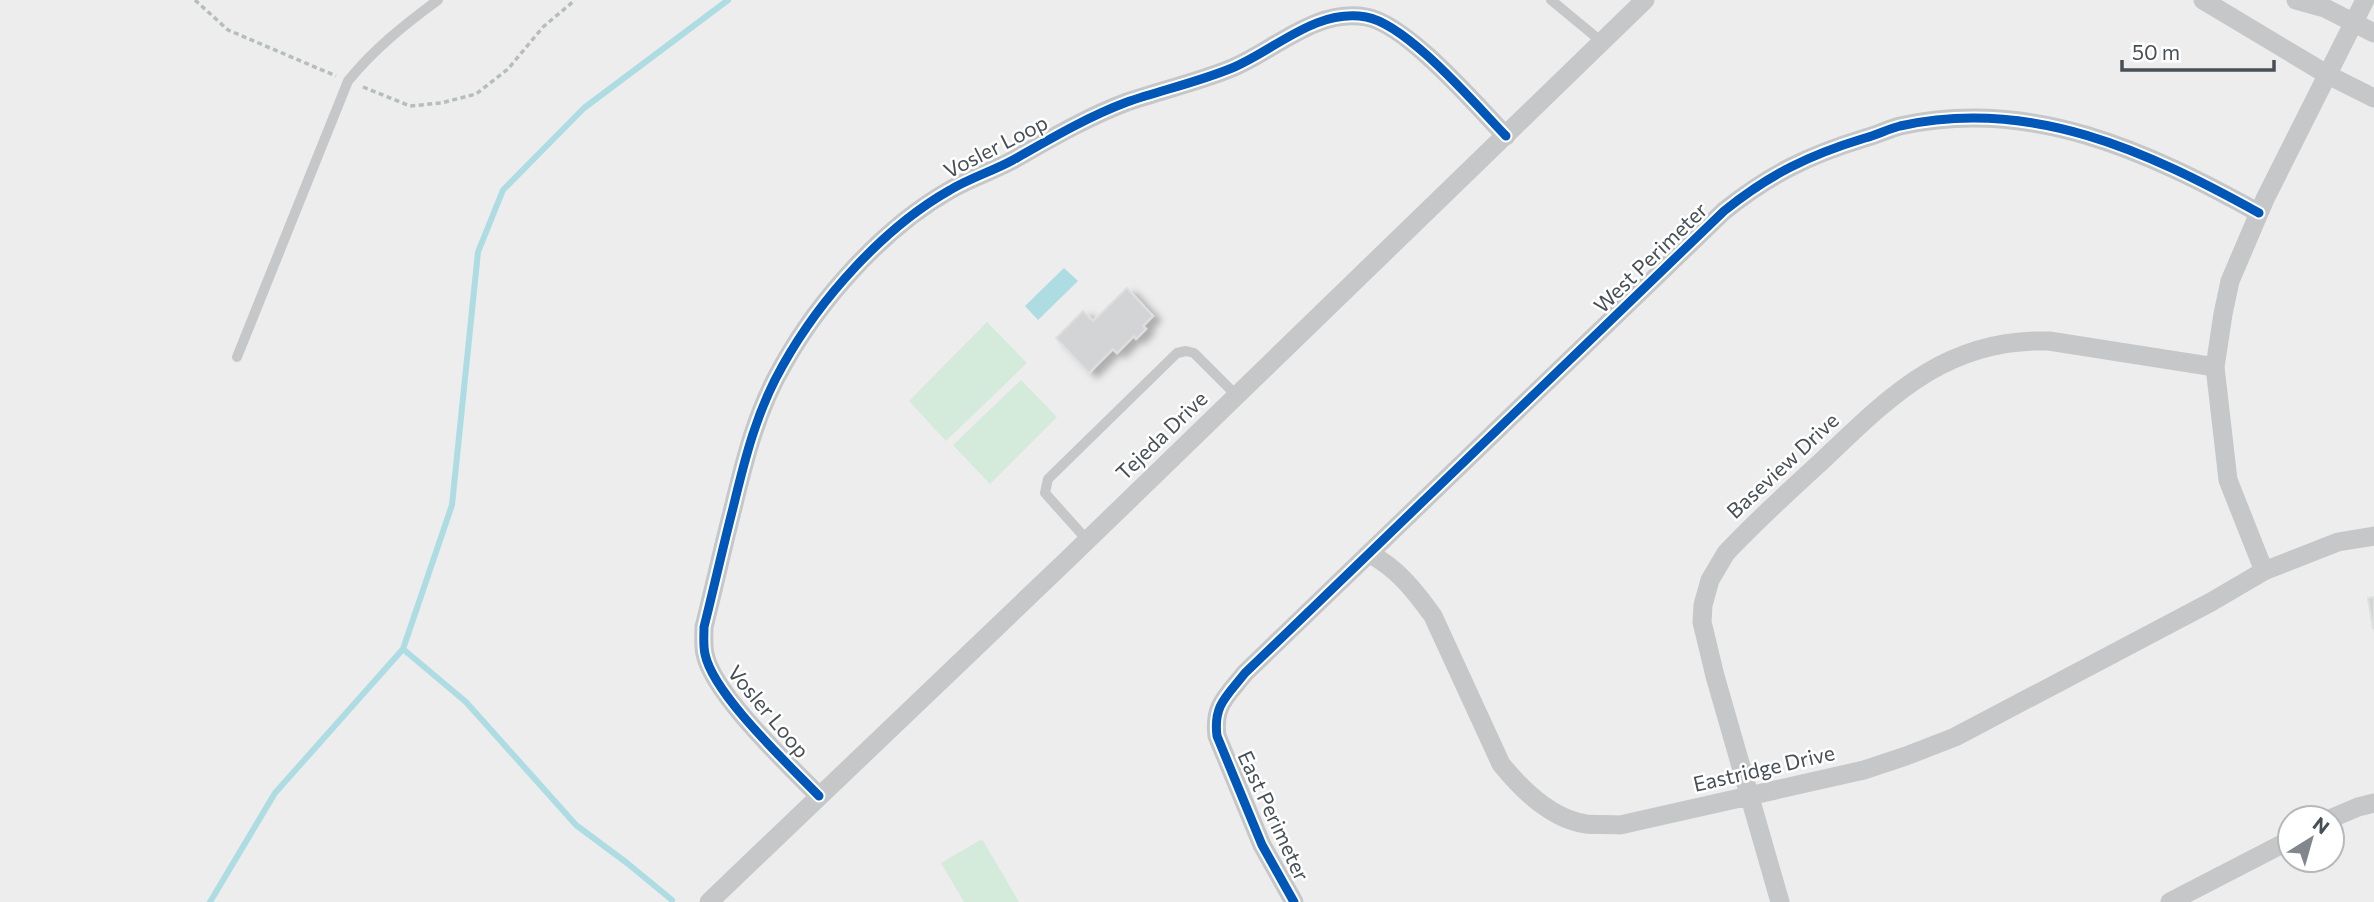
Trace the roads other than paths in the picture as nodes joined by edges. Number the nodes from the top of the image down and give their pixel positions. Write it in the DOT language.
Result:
graph roads {
  1 [pos="438,0"];
  2 [pos="1551,0"];
  3 [pos="1645,0"];
  4 [pos="2203,0"];
  5 [pos="2296,0"];
  6 [pos="2365,0"];
  7 [pos="2353,22"];
  8 [pos="2374,33"];
  9 [pos="1602,42"];
  10 [pos="2328,75"];
  11 [pos="2374,98"];
  12 [pos="1506,136"];
  13 [pos="2259,213"];
  14 [pos="237,357"];
  15 [pos="2215,367"];
  16 [pos="1237,396"];
  17 [pos="2374,536"];
  18 [pos="1087,540"];
  19 [pos="1370,554"];
  20 [pos="2264,571"];
  21 [pos="1221,744"];
  22 [pos="1750,794"];
  23 [pos="818,796"];
  24 [pos="2374,803"];
  25 [pos="2346,812"];
  26 [pos="2276,847"];
  27 [pos="709,902"];
  28 [pos="1293,902"];
  29 [pos="1780,902"];
  30 [pos="2170,902"];
  1 -- 14 [label="lane"];
  2 -- 9 [label="lane"];
  3 -- 9 [label="street, Tejeda Drive"];
  4 -- 10 [label="street"];
  5 -- 7 [label="street"];
  6 -- 7 [label="street"];
  7 -- 8 [label="street"];
  7 -- 10 [label="street"];
  9 -- 12 [label="street, Tejeda Drive"];
  10 -- 11 [label="street"];
  10 -- 13 [label="street"];
  12 -- 16 [label="street, Tejeda Drive"];
  12 -- 23 [label="street, Vosler Loop"];
  13 -- 15 [label="street"];
  13 -- 19 [label="street, West Perimeter"];
  15 -- 20 [label="street"];
  15 -- 22 [label="street, Baseview Drive"];
  16 -- 18 [label="street, Tejeda Drive"];
  16 -- 18 [label="lane"];
  17 -- 20 [label="street"];
  18 -- 23 [label="street, Tejeda Drive"];
  19 -- 21 [label="street, West Perimeter"];
  19 -- 22 [label="street, Eastridge Drive"];
  20 -- 22 [label="street, Eastridge Drive"];
  21 -- 28 [label="street, East Perimeter"];
  22 -- 29 [label="street, Baseview Drive"];
  23 -- 27 [label="street, Tejeda Drive"];
  24 -- 25 [label="street"];
  26 -- 30 [label="street"];
}
